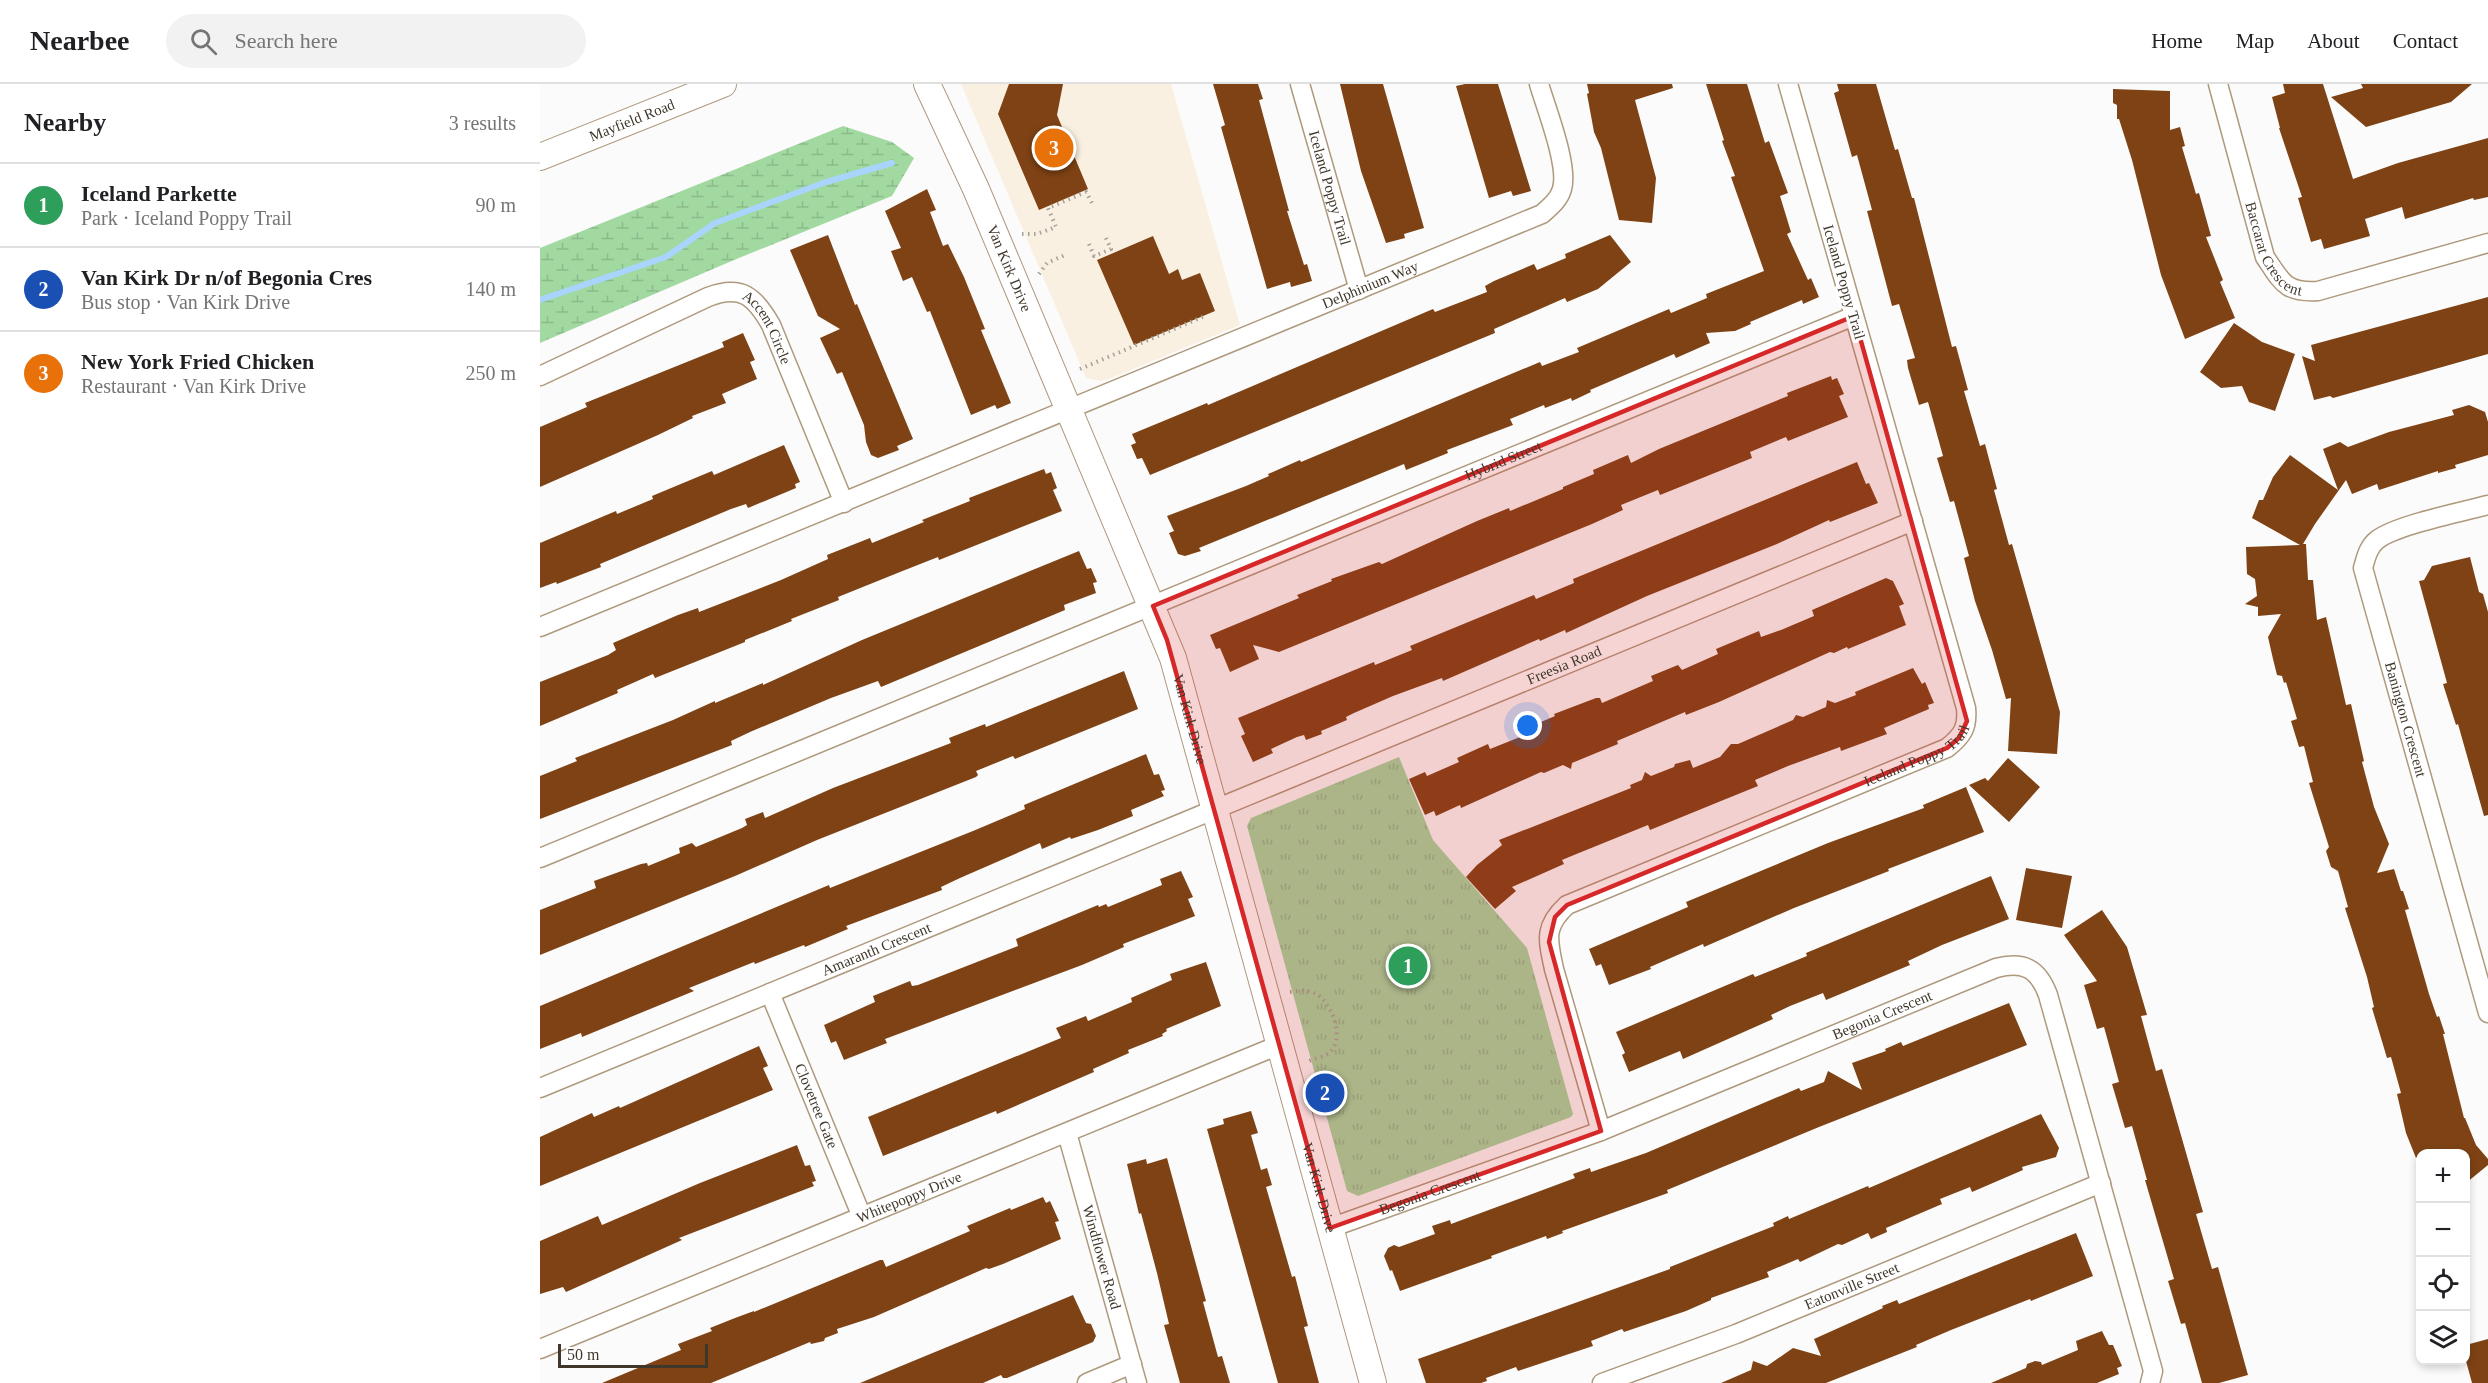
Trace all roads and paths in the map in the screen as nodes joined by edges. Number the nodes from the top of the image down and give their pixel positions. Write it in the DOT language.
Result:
graph roads {
  1 [pos="723,84"];
  2 [pos="927,84"];
  3 [pos="1300,84"];
  4 [pos="1539,84"];
  5 [pos="1788,84"];
  6 [pos="2218,84"];
  7 [pos="540,157"];
  8 [pos="1093,205"];
  9 [pos="1022,234"];
  10 [pos="1105,236"];
  11 [pos="2488,243"];
  12 [pos="1089,244"];
  13 [pos="1065,255"];
  14 [pos="1039,274"];
  15 [pos="1359,290"];
  16 [pos="1207,315"];
  17 [pos="1854,316"];
  18 [pos="1080,369"];
  19 [pos="540,376"];
  20 [pos="1070,410"];
  21 [pos="844,503"];
  22 [pos="2488,505"];
  23 [pos="1913,521"];
  24 [pos="1153,606"];
  25 [pos="540,627"];
  26 [pos="1215,810"];
  27 [pos="540,858"];
  28 [pos="1290,992"];
  29 [pos="770,993"];
  30 [pos="2488,1013"];
  31 [pos="1279,1045"];
  32 [pos="1309,1060"];
  33 [pos="540,1088"];
  34 [pos="1601,1131"];
  35 [pos="1067,1132"];
  36 [pos="2101,1183"];
  37 [pos="862,1217"];
  38 [pos="1330,1228"];
  39 [pos="540,1349"];
  40 [pos="1132,1364"];
  41 [pos="1087,1383"];
  42 [pos="1137,1383"];
  43 [pos="1373,1383"];
  44 [pos="1602,1383"];
  45 [pos="2150,1383"];
  1 -- 7 [label="street, Mayfield Road"];
  2 -- 20 [label="street, Van Kirk Drive"];
  3 -- 15 [label="street, Iceland Poppy Trail"];
  4 -- 15 [label="street, Delphinium Way"];
  5 -- 17 [label="street, Iceland Poppy Trail"];
  6 -- 11 [label="street, Baccarat Crescent"];
  8 -- 9 [label="path"];
  10 -- 12 [label="path"];
  13 -- 14 [label="path"];
  15 -- 20 [label="street, Delphinium Way"];
  16 -- 18 [label="path"];
  17 -- 23 [label="street, Iceland Poppy Trail"];
  17 -- 24 [label="street, Hybrid Street"];
  19 -- 21 [label="street, Accent Circle"];
  20 -- 21 [label="street"];
  20 -- 24 [label="street, Van Kirk Drive"];
  21 -- 25 [label="street"];
  22 -- 30 [label="street, Banington Crescent"];
  23 -- 26 [label="street, Freesia Road"];
  23 -- 34 [label="street, Iceland Poppy Trail"];
  24 -- 26 [label="street, Van Kirk Drive"];
  24 -- 27 [label="street"];
  26 -- 29 [label="street, Amaranth Crescent"];
  26 -- 31 [label="street, Van Kirk Drive"];
  28 -- 32 [label="path"];
  29 -- 33 [label="street, Amaranth Crescent"];
  29 -- 37 [label="street, Clovetree Gate"];
  31 -- 35 [label="street, Whitepoppy Drive"];
  31 -- 38 [label="street, Van Kirk Drive"];
  34 -- 36 [label="street, Begonia Crescent"];
  34 -- 38 [label="street, Begonia Crescent"];
  35 -- 37 [label="street, Whitepoppy Drive"];
  35 -- 40 [label="street, Windflower Road"];
  36 -- 44 [label="street, Eatonville Street"];
  36 -- 45 [label="street, Begonia Crescent"];
  37 -- 39 [label="street, Whitepoppy Drive"];
  38 -- 43 [label="street, Van Kirk Drive"];
  40 -- 41 [label="street"];
  40 -- 42 [label="street, Windflower Road"];
}
